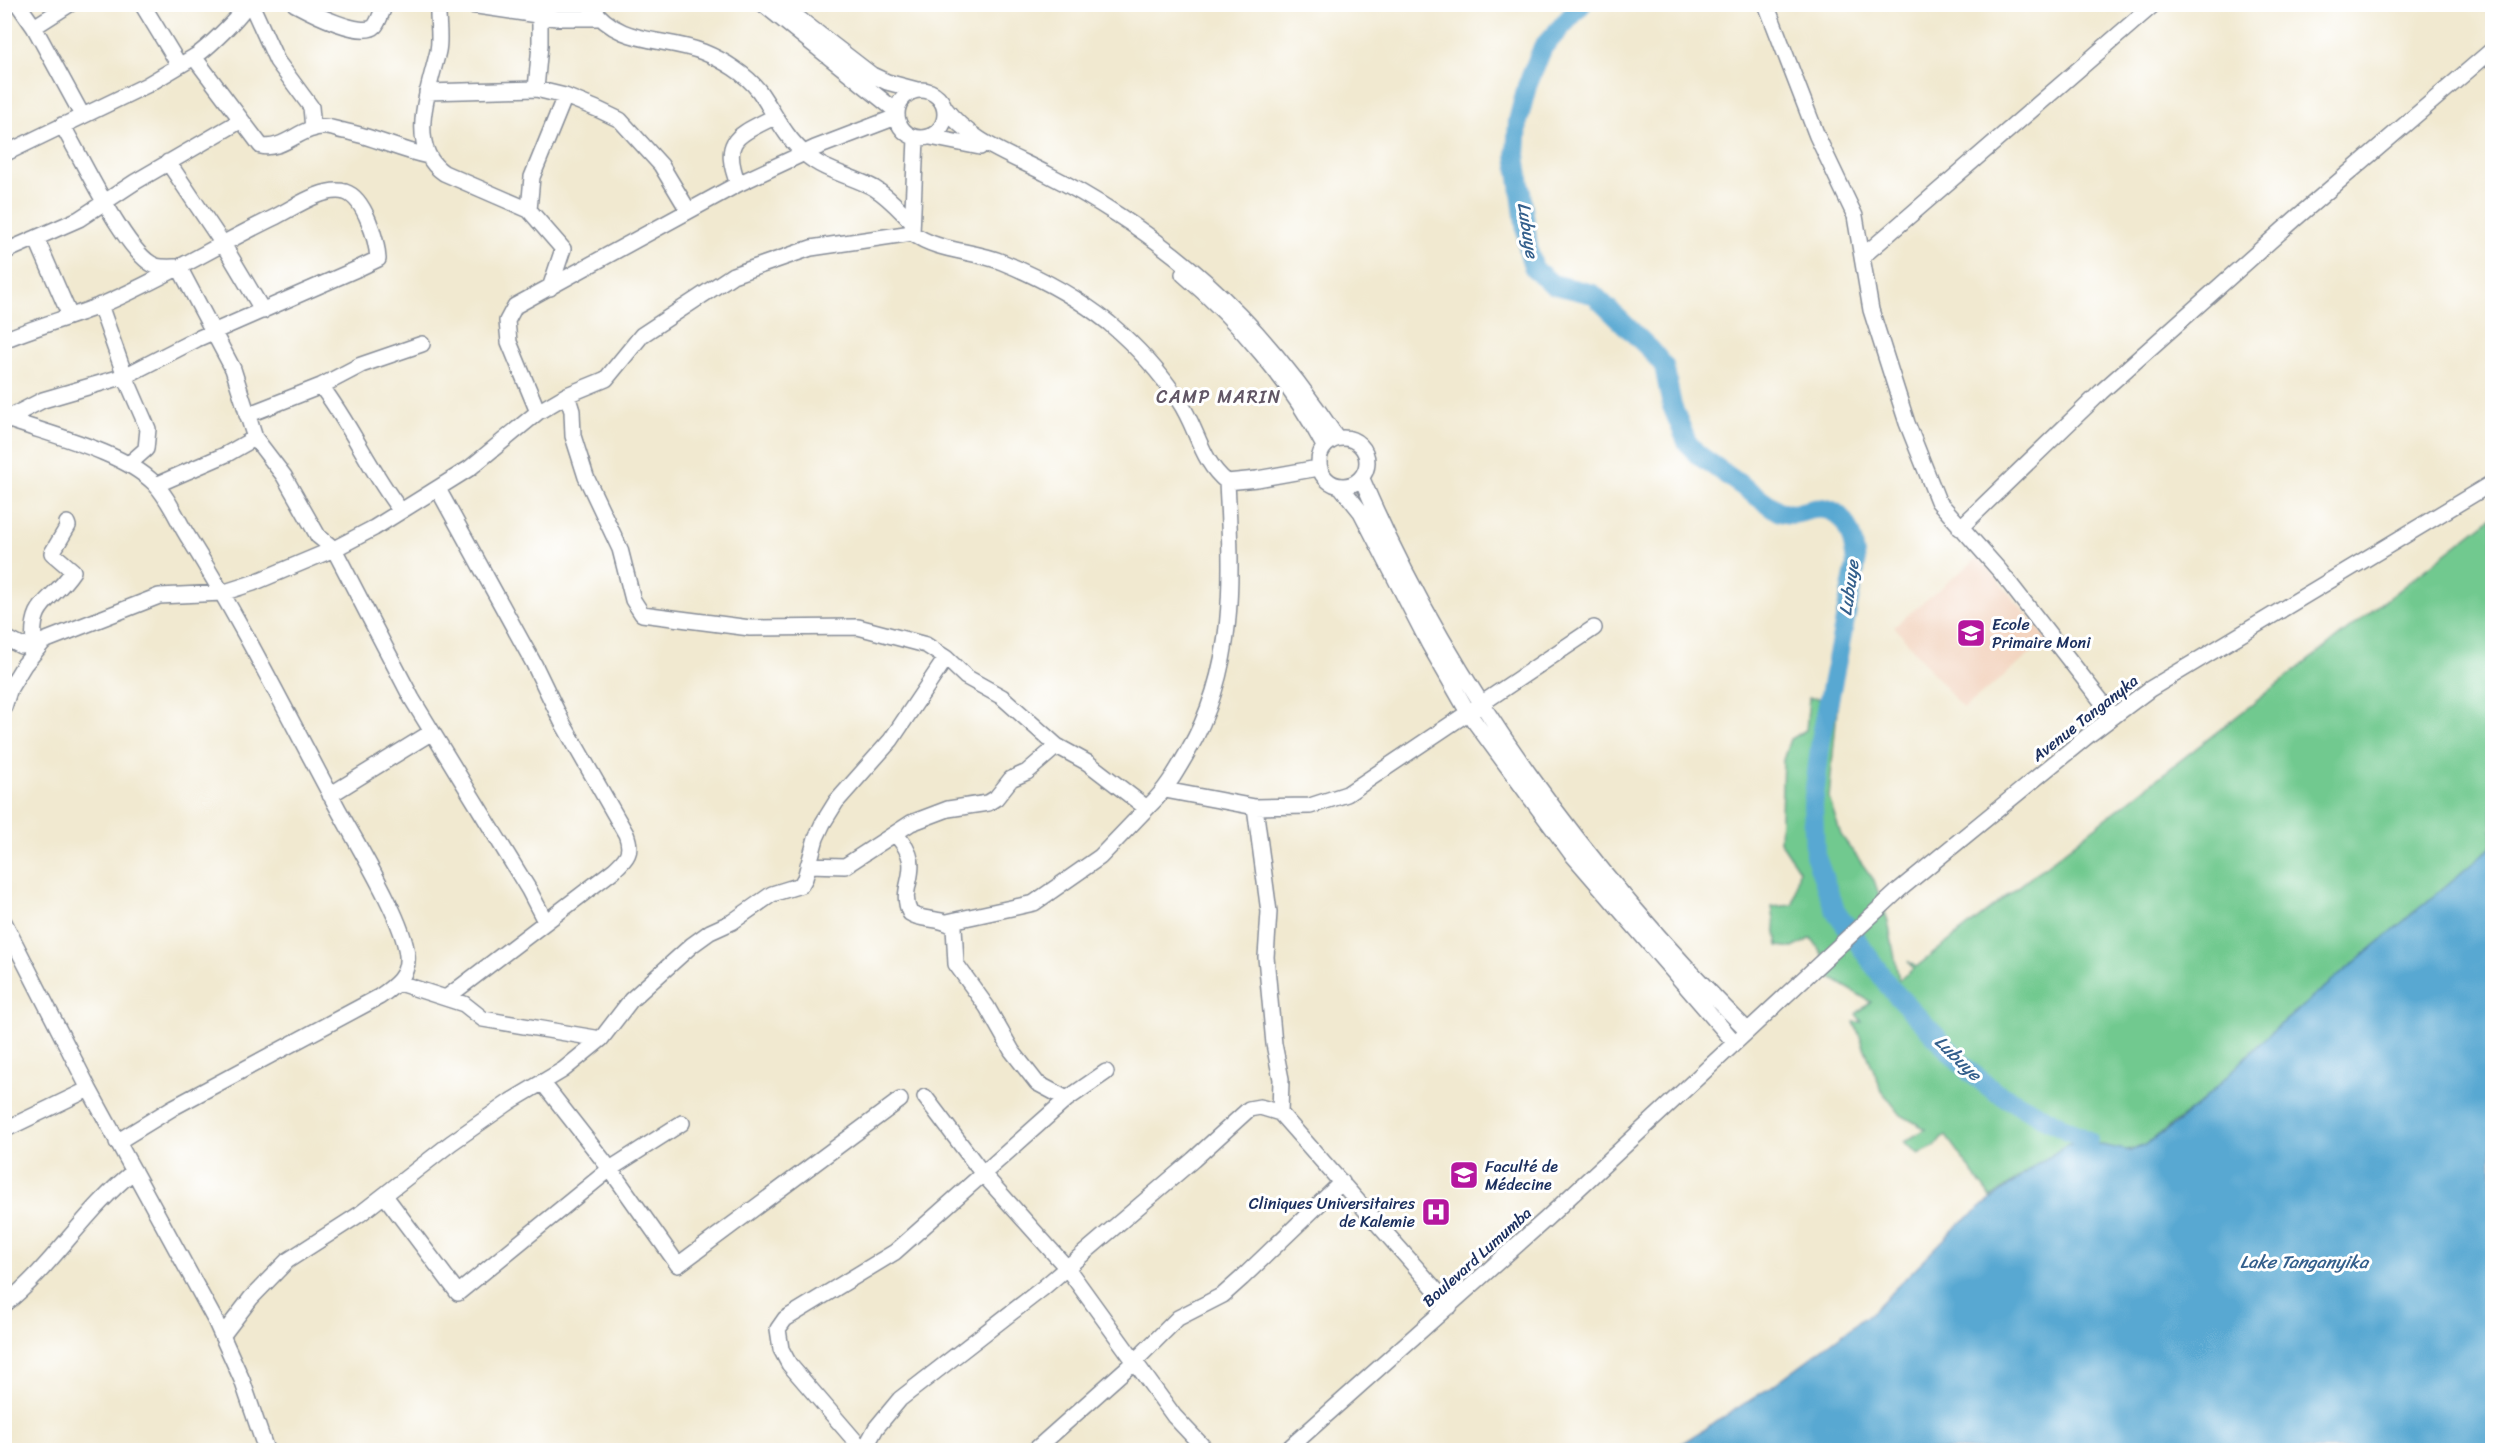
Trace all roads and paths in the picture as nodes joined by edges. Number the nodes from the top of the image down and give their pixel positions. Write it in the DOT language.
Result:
graph roads {
  1 [pos="18,4"];
  2 [pos="70,4"];
  3 [pos="142,4"];
  4 [pos="249,4"];
  5 [pos="296,4"];
  6 [pos="385,4"];
  7 [pos="438,4"];
  8 [pos="464,4"];
  9 [pos="589,4"];
  10 [pos="763,4"];
  11 [pos="780,4"];
  12 [pos="1766,4"];
  13 [pos="2154,4"];
  14 [pos="540,15"];
  15 [pos="599,18"];
  16 [pos="34,27"];
  17 [pos="2493,50"];
  18 [pos="194,57"];
  19 [pos="179,65"];
  20 [pos="536,89"];
  21 [pos="916,90"];
  22 [pos="427,92"];
  23 [pos="565,96"];
  24 [pos="944,108"];
  25 [pos="896,114"];
  26 [pos="82,115"];
  27 [pos="774,117"];
  28 [pos="240,121"];
  29 [pos="62,125"];
  30 [pos="313,129"];
  31 [pos="923,137"];
  32 [pos="804,153"];
  33 [pos="4,154"];
  34 [pos="428,156"];
  35 [pos="168,162"];
  36 [pos="738,184"];
  37 [pos="106,202"];
  38 [pos="529,210"];
  39 [pos="688,210"];
  40 [pos="912,227"];
  41 [pos="38,240"];
  42 [pos="223,244"];
  43 [pos="4,252"];
  44 [pos="1862,257"];
  45 [pos="179,267"];
  46 [pos="550,288"];
  47 [pos="100,305"];
  48 [pos="263,311"];
  49 [pos="70,316"];
  50 [pos="214,332"];
  51 [pos="4,340"];
  52 [pos="422,344"];
  53 [pos="125,376"];
  54 [pos="321,386"];
  55 [pos="567,395"];
  56 [pos="538,412"];
  57 [pos="247,415"];
  58 [pos="5,419"];
  59 [pos="255,438"];
  60 [pos="1331,442"];
  61 [pos="129,464"];
  62 [pos="1318,468"];
  63 [pos="1362,478"];
  64 [pos="1227,482"];
  65 [pos="2493,483"];
  66 [pos="156,485"];
  67 [pos="1341,487"];
  68 [pos="438,489"];
  69 [pos="401,511"];
  70 [pos="67,522"];
  71 [pos="1960,528"];
  72 [pos="334,549"];
  73 [pos="222,593"];
  74 [pos="1594,628"];
  75 [pos="4,637"];
  76 [pos="39,642"];
  77 [pos="946,658"];
  78 [pos="1483,704"];
  79 [pos="4,706"];
  80 [pos="1469,714"];
  81 [pos="2113,716"];
  82 [pos="432,732"];
  83 [pos="1057,746"];
  84 [pos="1165,790"];
  85 [pos="330,795"];
  86 [pos="1150,805"];
  87 [pos="1255,807"];
  88 [pos="896,834"];
  89 [pos="808,865"];
  90 [pos="545,921"];
  91 [pos="4,922"];
  92 [pos="947,922"];
  93 [pos="399,983"];
  94 [pos="446,998"];
  95 [pos="1741,1037"];
  96 [pos="601,1039"];
  97 [pos="1106,1072"];
  98 [pos="542,1082"];
  99 [pos="89,1089"];
  100 [pos="925,1097"];
  101 [pos="1067,1099"];
  102 [pos="900,1100"];
  103 [pos="1280,1113"];
  104 [pos="682,1124"];
  105 [pos="4,1130"];
  106 [pos="117,1142"];
  107 [pos="610,1169"];
  108 [pos="134,1171"];
  109 [pos="983,1174"];
  110 [pos="1342,1182"];
  111 [pos="385,1196"];
  112 [pos="1067,1268"];
  113 [pos="4,1305"];
  114 [pos="1450,1306"];
  115 [pos="222,1336"];
  116 [pos="1135,1361"];
  117 [pos="266,1450"];
  118 [pos="863,1450"];
  119 [pos="1035,1450"];
  120 [pos="1206,1450"];
  121 [pos="1287,1450"];
  1 -- 16 [label="street"];
  2 -- 16 [label="street"];
  3 -- 19 [label="street"];
  4 -- 18 [label="street"];
  4 -- 30 [label="street"];
  5 -- 6 [label="street"];
  7 -- 22 [label="street"];
  8 -- 14 [label="street"];
  9 -- 15 [label="street"];
  10 -- 25 [label="street"];
  11 -- 21 [label="street"];
  12 -- 44 [label="street"];
  13 -- 44 [label="street"];
  14 -- 15 [label="street"];
  14 -- 20 [label="street"];
  15 -- 27 [label="street"];
  16 -- 26 [label="street"];
  17 -- 71 [label="street"];
  18 -- 19 [label="street"];
  18 -- 28 [label="street"];
  19 -- 26 [label="street"];
  20 -- 22 [label="street"];
  20 -- 23 [label="street"];
  21 -- 24 [label="street"];
  21 -- 25 [label="street"];
  22 -- 34 [label="street"];
  23 -- 38 [label="street"];
  23 -- 39 [label="street"];
  24 -- 31 [label="street"];
  24 -- 60 [label="street"];
  25 -- 31 [label="street"];
  25 -- 32 [label="street"];
  26 -- 29 [label="street"];
  27 -- 32 [label="street"];
  27 -- 36 [label="street"];
  28 -- 30 [label="street"];
  28 -- 35 [label="street"];
  29 -- 33 [label="street"];
  29 -- 37 [label="street"];
  30 -- 34 [label="street"];
  31 -- 40 [label="street"];
  31 -- 60 [label="street"];
  32 -- 36 [label="street"];
  32 -- 40 [label="street"];
  34 -- 38 [label="street"];
  35 -- 37 [label="street"];
  35 -- 42 [label="street"];
  36 -- 39 [label="street"];
  37 -- 41 [label="street"];
  37 -- 45 [label="street"];
  38 -- 46 [label="street"];
  39 -- 46 [label="street"];
  40 -- 55 [label="street"];
  40 -- 64 [label="street"];
  41 -- 43 [label="street"];
  41 -- 49 [label="street"];
  42 -- 45 [label="street"];
  42 -- 48 [label="street"];
  42 -- 48 [label="street"];
  44 -- 71 [label="street"];
  45 -- 47 [label="street"];
  45 -- 50 [label="street"];
  46 -- 56 [label="street"];
  47 -- 49 [label="street"];
  47 -- 53 [label="street"];
  48 -- 50 [label="street"];
  49 -- 51 [label="street"];
  50 -- 53 [label="street"];
  50 -- 57 [label="street"];
  52 -- 54 [label="street"];
  53 -- 58 [label="street"];
  53 -- 61 [label="street"];
  54 -- 57 [label="street"];
  54 -- 69 [label="street"];
  55 -- 56 [label="street"];
  55 -- 77 [label="street"];
  56 -- 68 [label="street"];
  57 -- 59 [label="street"];
  58 -- 61 [label="street"];
  59 -- 66 [label="street"];
  59 -- 72 [label="street"];
  60 -- 62 [label="street"];
  60 -- 63 [label="street"];
  61 -- 66 [label="street"];
  62 -- 64 [label="street"];
  62 -- 67 [label="street"];
  63 -- 67 [label="street"];
  63 -- 78 [label="street"];
  64 -- 84 [label="street"];
  65 -- 81 [label="street, Avenue Tanganyka"];
  66 -- 73 [label="street"];
  67 -- 80 [label="street"];
  68 -- 69 [label="street"];
  68 -- 90 [label="street"];
  69 -- 72 [label="street"];
  70 -- 76 [label="street"];
  71 -- 81 [label="street"];
  72 -- 73 [label="street"];
  72 -- 82 [label="street"];
  73 -- 76 [label="street"];
  73 -- 85 [label="street"];
  74 -- 78 [label="street"];
  75 -- 76 [label="street"];
  76 -- 79 [label="street"];
  77 -- 83 [label="street"];
  77 -- 89 [label="street"];
  78 -- 80 [label="street"];
  78 -- 95 [label="street"];
  80 -- 87 [label="street"];
  80 -- 95 [label="street"];
  81 -- 95 [label="street, Avenue Tanganyka"];
  82 -- 85 [label="street"];
  82 -- 90 [label="street"];
  83 -- 86 [label="street"];
  83 -- 88 [label="street"];
  84 -- 86 [label="street"];
  84 -- 87 [label="street"];
  85 -- 93 [label="street"];
  86 -- 92 [label="street"];
  87 -- 103 [label="street"];
  88 -- 89 [label="street"];
  88 -- 92 [label="street"];
  89 -- 96 [label="street"];
  90 -- 94 [label="street"];
  91 -- 99 [label="street"];
  92 -- 101 [label="street"];
  93 -- 94 [label="street"];
  93 -- 106 [label="street"];
  94 -- 96 [label="street"];
  95 -- 114 [label="street, Boulevard Lumumba"];
  96 -- 98 [label="street"];
  97 -- 101 [label="street"];
  98 -- 107 [label="street"];
  98 -- 111 [label="street"];
  99 -- 105 [label="street"];
  99 -- 106 [label="street"];
  100 -- 109 [label="street"];
  101 -- 109 [label="street"];
  102 -- 107 [label="street"];
  103 -- 110 [label="street"];
  103 -- 112 [label="street"];
  104 -- 107 [label="street"];
  106 -- 108 [label="street"];
  107 -- 111 [label="street"];
  108 -- 113 [label="street"];
  108 -- 115 [label="street"];
  109 -- 112 [label="street"];
  109 -- 118 [label="street"];
  110 -- 114 [label="street"];
  110 -- 116 [label="street"];
  111 -- 115 [label="street"];
  112 -- 116 [label="street"];
  112 -- 118 [label="street"];
  114 -- 121 [label="street, Boulevard Lumumba"];
  115 -- 117 [label="street"];
  116 -- 119 [label="street"];
  116 -- 120 [label="street"];
}
